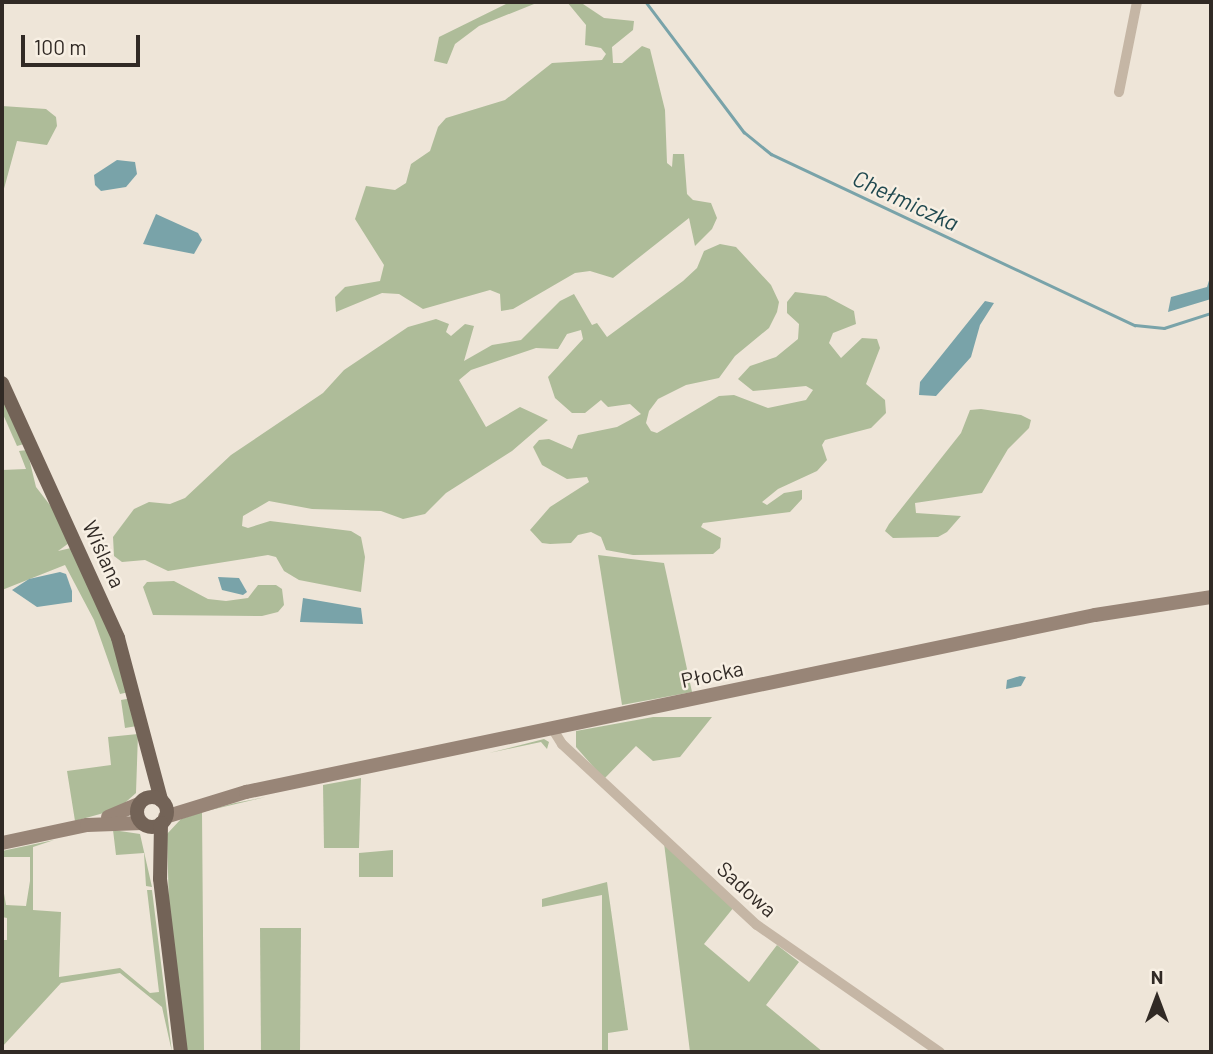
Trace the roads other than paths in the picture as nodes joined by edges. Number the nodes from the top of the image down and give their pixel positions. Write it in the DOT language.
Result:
graph roads {
  1 [pos="1137,2"];
  2 [pos="1119,92"];
  3 [pos="2,383"];
  4 [pos="1211,597"];
  5 [pos="552,728"];
  6 [pos="145,750"];
  7 [pos="221,797"];
  8 [pos="161,800"];
  9 [pos="141,802"];
  10 [pos="163,820"];
  11 [pos="142,823"];
  12 [pos="87,825"];
  13 [pos="2,843"];
  14 [pos="160,879"];
  15 [pos="181,1052"];
  16 [pos="940,1052"];
  1 -- 2 [label="street"];
  3 -- 6 [label="main road, Wiślana"];
  4 -- 5 [label="main road, Płocka"];
  5 -- 7 [label="main road, Płocka"];
  5 -- 16 [label="street, Sadowa"];
  6 -- 8 [label="main road, Wiślana"];
  6 -- 9 [label="main road, Wiślana"];
  7 -- 8 [label="main road, Płocka"];
  7 -- 10 [label="main road, Płocka"];
  8 -- 9 [label="main road"];
  8 -- 10 [label="main road, Wiślana"];
  9 -- 11 [label="main road, Wiślana"];
  9 -- 12 [label="main road"];
  10 -- 11 [label="main road"];
  10 -- 14 [label="main road"];
  11 -- 12 [label="main road"];
  11 -- 14 [label="main road"];
  12 -- 13 [label="main road"];
  14 -- 15 [label="main road"];
}
